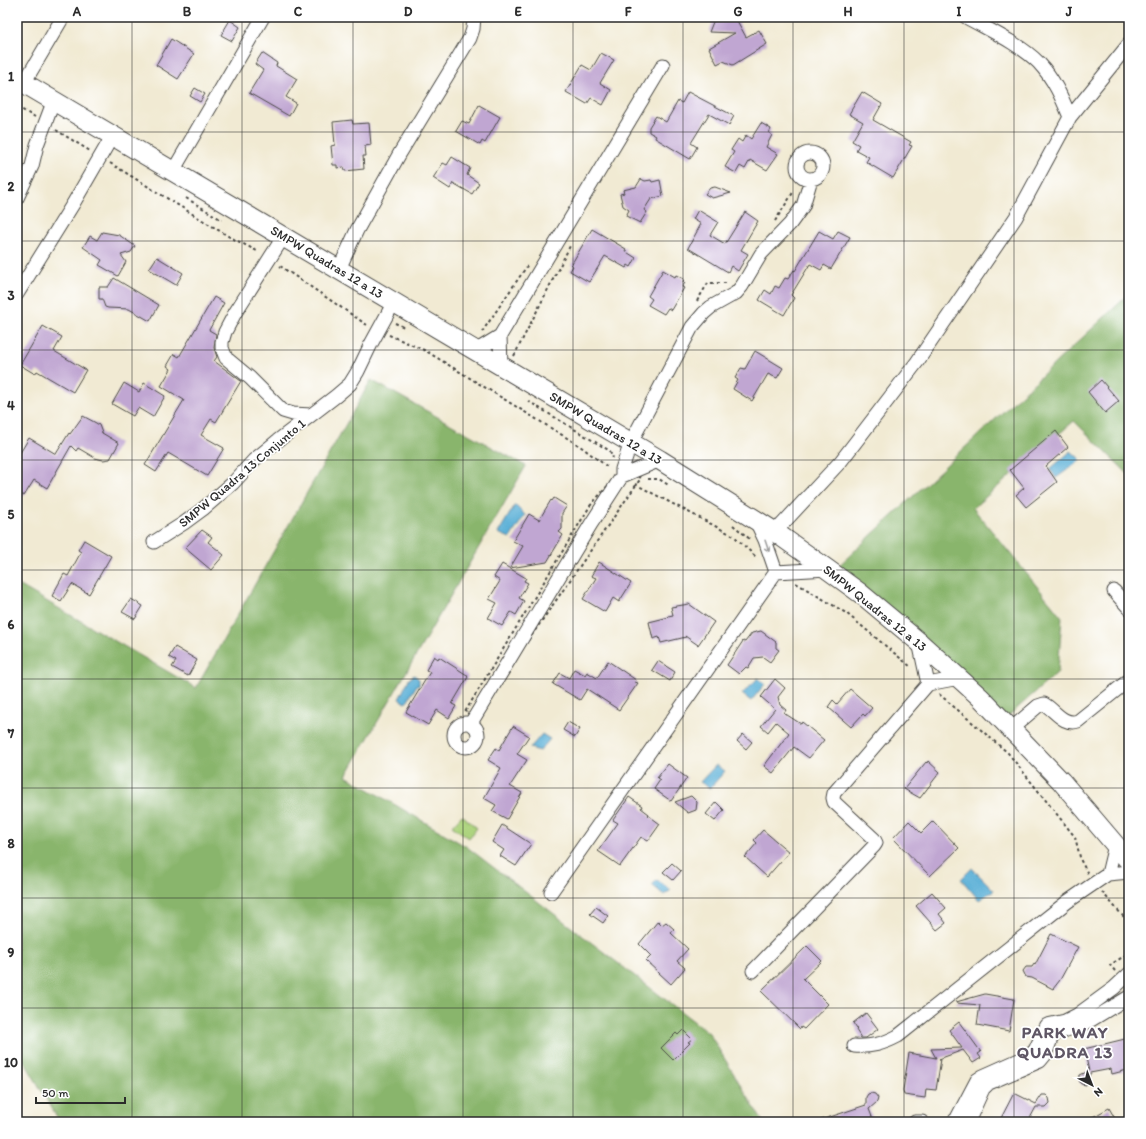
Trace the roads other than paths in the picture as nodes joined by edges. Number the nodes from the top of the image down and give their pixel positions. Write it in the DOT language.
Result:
graph roads {
  1 [pos="63,17"];
  2 [pos="263,17"];
  3 [pos="474,17"];
  4 [pos="966,17"];
  5 [pos="1129,44"];
  6 [pos="663,65"];
  7 [pos="21,81"];
  8 [pos="54,100"];
  9 [pos="1070,117"];
  10 [pos="113,135"];
  11 [pos="173,171"];
  12 [pos="811,179"];
  13 [pos="17,198"];
  14 [pos="284,236"];
  15 [pos="339,269"];
  16 [pos="17,294"];
  17 [pos="390,310"];
  18 [pos="500,336"];
  19 [pos="476,350"];
  20 [pos="501,366"];
  21 [pos="311,415"];
  22 [pos="631,442"];
  23 [pos="660,460"];
  24 [pos="620,470"];
  25 [pos="756,521"];
  26 [pos="775,532"];
  27 [pos="154,542"];
  28 [pos="827,569"];
  29 [pos="776,572"];
  30 [pos="1114,591"];
  31 [pos="1129,608"];
  32 [pos="919,642"];
  33 [pos="959,678"];
  34 [pos="1129,680"];
  35 [pos="928,684"];
  36 [pos="471,723"];
  37 [pos="1011,729"];
  38 [pos="1115,845"];
  39 [pos="1129,861"];
  40 [pos="1129,872"];
  41 [pos="1108,874"];
  42 [pos="552,892"];
  43 [pos="753,971"];
  44 [pos="1129,974"];
  45 [pos="1129,997"];
  46 [pos="854,1046"];
  47 [pos="915,1122"];
  48 [pos="922,1122"];
  49 [pos="953,1122"];
  50 [pos="968,1122"];
  1 -- 7 [label="street"];
  2 -- 11 [label="street"];
  3 -- 15 [label="street"];
  4 -- 9 [label="street"];
  5 -- 9 [label="street"];
  6 -- 18 [label="street"];
  7 -- 8 [label="street, SMPW Quadras 12 a 13"];
  8 -- 10 [label="street, SMPW Quadras 12 a 13"];
  8 -- 13 [label="street"];
  9 -- 26 [label="street"];
  10 -- 11 [label="street, SMPW Quadras 12 a 13"];
  10 -- 16 [label="street"];
  11 -- 14 [label="street, SMPW Quadras 12 a 13"];
  12 -- 22 [label="street"];
  14 -- 15 [label="street, SMPW Quadras 12 a 13"];
  14 -- 21 [label="street"];
  15 -- 17 [label="street, SMPW Quadras 12 a 13"];
  17 -- 19 [label="street, SMPW Quadras 12 a 13"];
  17 -- 21 [label="street, SMPW Quadra 13 Conjunto 1"];
  18 -- 19 [label="street"];
  18 -- 20 [label="street"];
  19 -- 20 [label="street, SMPW Quadras 12 a 13"];
  20 -- 22 [label="street, SMPW Quadras 12 a 13"];
  21 -- 27 [label="street, SMPW Quadra 13 Conjunto 1"];
  22 -- 23 [label="street, SMPW Quadras 12 a 13"];
  22 -- 24 [label="street"];
  23 -- 24 [label="street"];
  23 -- 25 [label="street, SMPW Quadras 12 a 13"];
  24 -- 36 [label="street"];
  25 -- 26 [label="street, SMPW Quadras 12 a 13"];
  25 -- 29 [label="street, one-way"];
  26 -- 28 [label="street, SMPW Quadras 12 a 13"];
  28 -- 29 [label="street"];
  28 -- 32 [label="street, SMPW Quadras 12 a 13"];
  29 -- 42 [label="street"];
  30 -- 31 [label="street"];
  32 -- 33 [label="street, SMPW Quadras 12 a 13"];
  32 -- 35 [label="street"];
  33 -- 35 [label="street"];
  33 -- 37 [label="street, SMPW Quadras 12 a 13"];
  34 -- 37 [label="street"];
  35 -- 43 [label="street"];
  37 -- 38 [label="street, SMPW Quadras 12 a 13"];
  38 -- 39 [label="street, SMPW Quadras 12 a 13"];
  38 -- 41 [label="street"];
  40 -- 41 [label="street"];
  41 -- 46 [label="street"];
  44 -- 49 [label="street"];
  45 -- 50 [label="street"];
  47 -- 48 [label="street"];
}
